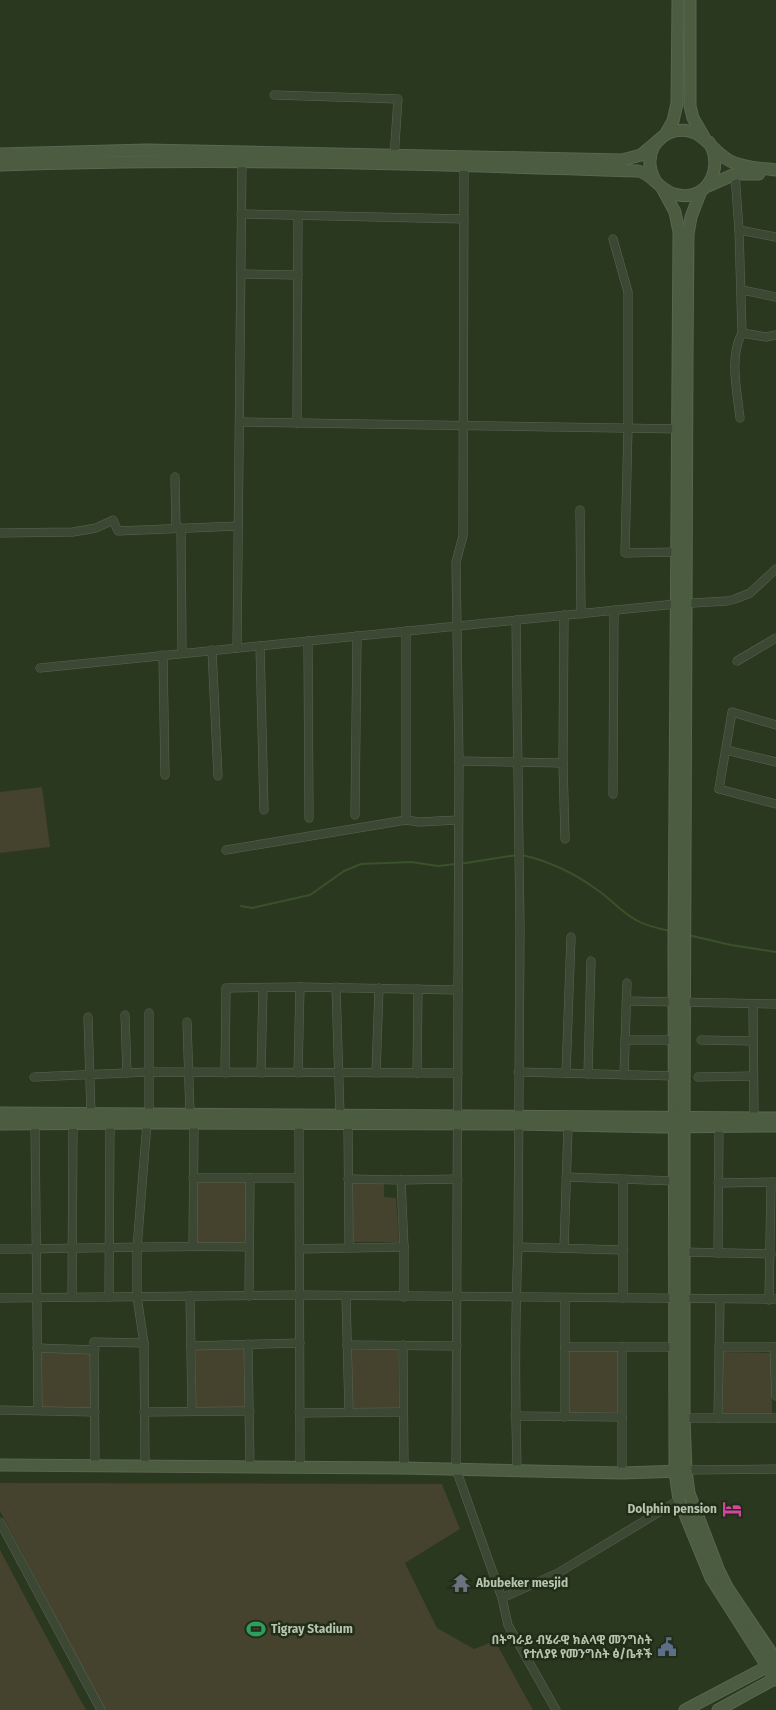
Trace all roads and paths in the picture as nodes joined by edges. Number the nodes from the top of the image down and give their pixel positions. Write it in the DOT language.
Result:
graph roads {
  1 [pos="678,0"];
  2 [pos="690,0"];
  3 [pos="274,95"];
  4 [pos="662,137"];
  5 [pos="706,140"];
  6 [pos="0,154"];
  7 [pos="242,156"];
  8 [pos="394,160"];
  9 [pos="0,165"];
  10 [pos="464,166"];
  11 [pos="776,170"];
  12 [pos="734,174"];
  13 [pos="776,176"];
  14 [pos="659,186"];
  15 [pos="703,189"];
  16 [pos="241,214"];
  17 [pos="298,216"];
  18 [pos="464,220"];
  19 [pos="740,230"];
  20 [pos="776,237"];
  21 [pos="613,239"];
  22 [pos="241,274"];
  23 [pos="298,275"];
  24 [pos="742,290"];
  25 [pos="776,297"];
  26 [pos="742,333"];
  27 [pos="776,335"];
  28 [pos="740,418"];
  29 [pos="240,422"];
  30 [pos="297,423"];
  31 [pos="463,426"];
  32 [pos="628,428"];
  33 [pos="682,429"];
  34 [pos="175,477"];
  35 [pos="580,510"];
  36 [pos="238,526"];
  37 [pos="179,528"];
  38 [pos="0,533"];
  39 [pos="676,552"];
  40 [pos="776,569"];
  41 [pos="681,604"];
  42 [pos="614,610"];
  43 [pos="581,614"];
  44 [pos="564,615"];
  45 [pos="516,620"];
  46 [pos="457,626"];
  47 [pos="406,631"];
  48 [pos="357,636"];
  49 [pos="776,638"];
  50 [pos="308,641"];
  51 [pos="260,646"];
  52 [pos="237,648"];
  53 [pos="212,650"];
  54 [pos="182,654"];
  55 [pos="163,655"];
  56 [pos="737,661"];
  57 [pos="40,668"];
  58 [pos="776,725"];
  59 [pos="726,750"];
  60 [pos="459,761"];
  61 [pos="518,762"];
  62 [pos="776,762"];
  63 [pos="563,763"];
  64 [pos="166,775"];
  65 [pos="218,776"];
  66 [pos="613,794"];
  67 [pos="776,804"];
  68 [pos="264,810"];
  69 [pos="355,815"];
  70 [pos="309,818"];
  71 [pos="406,820"];
  72 [pos="458,820"];
  73 [pos="565,839"];
  74 [pos="226,850"];
  75 [pos="571,937"];
  76 [pos="680,946"];
  77 [pos="591,961"];
  78 [pos="627,983"];
  79 [pos="300,987"];
  80 [pos="336,987"];
  81 [pos="263,988"];
  82 [pos="379,988"];
  83 [pos="418,989"];
  84 [pos="458,990"];
  85 [pos="626,1001"];
  86 [pos="679,1003"];
  87 [pos="753,1004"];
  88 [pos="776,1004"];
  89 [pos="149,1013"];
  90 [pos="125,1015"];
  91 [pos="88,1017"];
  92 [pos="187,1022"];
  93 [pos="625,1040"];
  94 [pos="675,1040"];
  95 [pos="701,1040"];
  96 [pos="753,1041"];
  97 [pos="150,1072"];
  98 [pos="189,1072"];
  99 [pos="225,1072"];
  100 [pos="298,1072"];
  101 [pos="518,1072"];
  102 [pos="127,1073"];
  103 [pos="261,1073"];
  104 [pos="339,1073"];
  105 [pos="376,1073"];
  106 [pos="417,1073"];
  107 [pos="458,1073"];
  108 [pos="566,1073"];
  109 [pos="588,1074"];
  110 [pos="91,1075"];
  111 [pos="624,1075"];
  112 [pos="675,1076"];
  113 [pos="753,1076"];
  114 [pos="34,1077"];
  115 [pos="698,1077"];
  116 [pos="0,1113"];
  117 [pos="91,1114"];
  118 [pos="340,1115"];
  119 [pos="148,1118"];
  120 [pos="754,1118"];
  121 [pos="776,1118"];
  122 [pos="192,1119"];
  123 [pos="457,1120"];
  124 [pos="518,1121"];
  125 [pos="680,1122"];
  126 [pos="0,1124"];
  127 [pos="35,1124"];
  128 [pos="73,1124"];
  129 [pos="110,1124"];
  130 [pos="299,1124"];
  131 [pos="348,1125"];
  132 [pos="719,1126"];
  133 [pos="776,1126"];
  134 [pos="568,1127"];
  135 [pos="566,1177"];
  136 [pos="194,1178"];
  137 [pos="250,1178"];
  138 [pos="299,1178"];
  139 [pos="348,1178"];
  140 [pos="458,1179"];
  141 [pos="401,1180"];
  142 [pos="623,1180"];
  143 [pos="675,1181"];
  144 [pos="774,1182"];
  145 [pos="718,1183"];
  146 [pos="193,1246"];
  147 [pos="249,1247"];
  148 [pos="349,1247"];
  149 [pos="404,1247"];
  150 [pos="518,1247"];
  151 [pos="138,1248"];
  152 [pos="564,1248"];
  153 [pos="0,1249"];
  154 [pos="36,1249"];
  155 [pos="109,1249"];
  156 [pos="300,1249"];
  157 [pos="72,1250"];
  158 [pos="623,1250"];
  159 [pos="680,1252"];
  160 [pos="718,1253"];
  161 [pos="771,1254"];
  162 [pos="190,1296"];
  163 [pos="249,1296"];
  164 [pos="299,1296"];
  165 [pos="346,1296"];
  166 [pos="404,1296"];
  167 [pos="72,1297"];
  168 [pos="109,1297"];
  169 [pos="137,1297"];
  170 [pos="457,1297"];
  171 [pos="0,1298"];
  172 [pos="37,1298"];
  173 [pos="516,1298"];
  174 [pos="565,1298"];
  175 [pos="623,1298"];
  176 [pos="680,1299"];
  177 [pos="720,1299"];
  178 [pos="772,1300"];
  179 [pos="144,1343"];
  180 [pos="300,1343"];
  181 [pos="248,1344"];
  182 [pos="347,1345"];
  183 [pos="403,1345"];
  184 [pos="191,1346"];
  185 [pos="457,1346"];
  186 [pos="565,1347"];
  187 [pos="622,1347"];
  188 [pos="675,1347"];
  189 [pos="719,1347"];
  190 [pos="775,1347"];
  191 [pos="37,1348"];
  192 [pos="95,1350"];
  193 [pos="776,1396"];
  194 [pos="0,1410"];
  195 [pos="38,1410"];
  196 [pos="192,1411"];
  197 [pos="250,1411"];
  198 [pos="95,1412"];
  199 [pos="144,1412"];
  200 [pos="349,1412"];
  201 [pos="403,1412"];
  202 [pos="299,1413"];
  203 [pos="515,1416"];
  204 [pos="565,1416"];
  205 [pos="622,1418"];
  206 [pos="680,1418"];
  207 [pos="718,1418"];
  208 [pos="776,1418"];
  209 [pos="0,1465"];
  210 [pos="95,1466"];
  211 [pos="145,1466"];
  212 [pos="250,1467"];
  213 [pos="300,1467"];
  214 [pos="404,1468"];
  215 [pos="456,1469"];
  216 [pos="776,1469"];
  217 [pos="517,1470"];
  218 [pos="686,1470"];
  219 [pos="674,1472"];
  220 [pos="622,1473"];
  221 [pos="679,1500"];
  222 [pos="0,1522"];
  223 [pos="723,1589"];
  224 [pos="502,1598"];
  225 [pos="773,1663"];
  226 [pos="776,1679"];
  227 [pos="101,1710"];
  228 [pos="556,1710"];
  229 [pos="686,1710"];
  230 [pos="718,1710"];
  1 -- 4 [label="street"];
  2 -- 5 [label="street"];
  3 -- 8 [label="street"];
  4 -- 5 [label="street"];
  4 -- 8 [label="street"];
  4 -- 14 [label="street"];
  5 -- 11 [label="street"];
  5 -- 15 [label="street"];
  6 -- 7 [label="street"];
  7 -- 8 [label="street"];
  7 -- 9 [label="street"];
  7 -- 16 [label="street"];
  8 -- 10 [label="street"];
  10 -- 14 [label="street"];
  10 -- 18 [label="street"];
  12 -- 13 [label="street"];
  12 -- 15 [label="street"];
  12 -- 19 [label="street"];
  14 -- 15 [label="street"];
  14 -- 33 [label="street"];
  15 -- 33 [label="street"];
  16 -- 17 [label="street"];
  16 -- 22 [label="street"];
  17 -- 18 [label="street"];
  17 -- 23 [label="street"];
  18 -- 31 [label="street"];
  19 -- 20 [label="street"];
  19 -- 24 [label="street"];
  21 -- 32 [label="street"];
  22 -- 23 [label="street"];
  22 -- 29 [label="street"];
  23 -- 30 [label="street"];
  24 -- 25 [label="street"];
  24 -- 26 [label="street"];
  26 -- 27 [label="street"];
  26 -- 28 [label="street"];
  29 -- 30 [label="street"];
  29 -- 36 [label="street"];
  30 -- 31 [label="street"];
  31 -- 32 [label="street"];
  31 -- 46 [label="street"];
  32 -- 33 [label="street"];
  32 -- 39 [label="street"];
  33 -- 39 [label="street"];
  33 -- 41 [label="street"];
  34 -- 37 [label="street"];
  35 -- 43 [label="street"];
  36 -- 37 [label="street"];
  36 -- 52 [label="street"];
  37 -- 38 [label="street"];
  37 -- 54 [label="street"];
  39 -- 41 [label="street"];
  40 -- 41 [label="street"];
  41 -- 42 [label="street"];
  41 -- 76 [label="street"];
  41 -- 76 [label="street"];
  42 -- 43 [label="street"];
  42 -- 66 [label="street"];
  43 -- 44 [label="street"];
  44 -- 45 [label="street"];
  44 -- 63 [label="street"];
  45 -- 46 [label="street"];
  45 -- 61 [label="street"];
  46 -- 47 [label="street"];
  46 -- 60 [label="street"];
  47 -- 48 [label="street"];
  47 -- 71 [label="street"];
  48 -- 50 [label="street"];
  48 -- 69 [label="street"];
  49 -- 56 [label="street"];
  50 -- 51 [label="street"];
  50 -- 70 [label="street"];
  51 -- 52 [label="street"];
  51 -- 68 [label="street"];
  52 -- 53 [label="street"];
  53 -- 54 [label="street"];
  53 -- 65 [label="street"];
  54 -- 55 [label="street"];
  55 -- 57 [label="street"];
  55 -- 64 [label="street"];
  58 -- 59 [label="street"];
  59 -- 62 [label="street"];
  59 -- 67 [label="street"];
  60 -- 61 [label="street"];
  60 -- 72 [label="street"];
  61 -- 63 [label="street"];
  61 -- 101 [label="street"];
  63 -- 73 [label="street"];
  71 -- 72 [label="street"];
  71 -- 74 [label="street"];
  72 -- 84 [label="street"];
  75 -- 108 [label="street"];
  76 -- 86 [label="street"];
  77 -- 109 [label="street"];
  78 -- 85 [label="street"];
  79 -- 80 [label="street"];
  79 -- 81 [label="street"];
  79 -- 100 [label="street"];
  80 -- 82 [label="street"];
  80 -- 104 [label="street"];
  81 -- 99 [label="street"];
  81 -- 103 [label="street"];
  82 -- 83 [label="street"];
  82 -- 105 [label="street"];
  83 -- 84 [label="street"];
  83 -- 106 [label="street"];
  84 -- 107 [label="street"];
  85 -- 86 [label="street"];
  85 -- 93 [label="street"];
  86 -- 87 [label="street"];
  86 -- 94 [label="street"];
  86 -- 125 [label="street"];
  87 -- 88 [label="street"];
  87 -- 96 [label="street"];
  89 -- 97 [label="street"];
  90 -- 102 [label="street"];
  91 -- 110 [label="street"];
  92 -- 98 [label="street"];
  93 -- 94 [label="street"];
  93 -- 111 [label="street"];
  94 -- 112 [label="street"];
  95 -- 96 [label="street"];
  96 -- 113 [label="street"];
  97 -- 98 [label="street"];
  97 -- 102 [label="street"];
  97 -- 119 [label="street"];
  98 -- 99 [label="street"];
  98 -- 122 [label="street"];
  99 -- 103 [label="street"];
  100 -- 103 [label="street"];
  100 -- 104 [label="street"];
  101 -- 108 [label="street"];
  101 -- 124 [label="street"];
  102 -- 110 [label="street"];
  104 -- 105 [label="street"];
  104 -- 118 [label="street"];
  105 -- 106 [label="street"];
  106 -- 107 [label="street"];
  107 -- 123 [label="street"];
  108 -- 109 [label="street"];
  109 -- 111 [label="street"];
  110 -- 114 [label="street"];
  110 -- 117 [label="street"];
  111 -- 112 [label="street"];
  112 -- 125 [label="street"];
  113 -- 115 [label="street"];
  113 -- 120 [label="street"];
  116 -- 117 [label="street"];
  117 -- 119 [label="street"];
  118 -- 122 [label="street"];
  118 -- 123 [label="street"];
  119 -- 122 [label="street"];
  119 -- 129 [label="street"];
  119 -- 151 [label="street"];
  120 -- 121 [label="street"];
  120 -- 125 [label="street"];
  122 -- 130 [label="street"];
  122 -- 136 [label="street"];
  123 -- 124 [label="street"];
  123 -- 131 [label="street"];
  123 -- 140 [label="street"];
  124 -- 125 [label="street"];
  124 -- 134 [label="street"];
  124 -- 150 [label="street"];
  125 -- 132 [label="street"];
  125 -- 134 [label="street"];
  125 -- 143 [label="street"];
  125 -- 159 [label="street"];
  126 -- 127 [label="street"];
  127 -- 128 [label="street"];
  127 -- 154 [label="street"];
  128 -- 129 [label="street"];
  128 -- 157 [label="street"];
  129 -- 155 [label="street"];
  130 -- 131 [label="street"];
  130 -- 138 [label="street"];
  131 -- 139 [label="street"];
  132 -- 133 [label="street"];
  132 -- 145 [label="street"];
  134 -- 135 [label="street"];
  135 -- 142 [label="street"];
  135 -- 152 [label="street"];
  136 -- 137 [label="street"];
  136 -- 146 [label="street"];
  137 -- 138 [label="street"];
  137 -- 147 [label="street"];
  138 -- 156 [label="street"];
  139 -- 141 [label="street"];
  139 -- 148 [label="street"];
  140 -- 141 [label="street"];
  140 -- 170 [label="street"];
  141 -- 149 [label="street"];
  142 -- 143 [label="street"];
  142 -- 158 [label="street"];
  143 -- 159 [label="street"];
  144 -- 145 [label="street"];
  144 -- 161 [label="street"];
  145 -- 160 [label="street"];
  146 -- 147 [label="street"];
  146 -- 151 [label="street"];
  147 -- 163 [label="street"];
  148 -- 149 [label="street"];
  148 -- 156 [label="street"];
  149 -- 166 [label="street"];
  150 -- 152 [label="street"];
  150 -- 173 [label="street"];
  151 -- 155 [label="street"];
  151 -- 169 [label="street"];
  152 -- 158 [label="street"];
  153 -- 154 [label="street"];
  154 -- 157 [label="street"];
  154 -- 172 [label="street"];
  155 -- 157 [label="street"];
  155 -- 168 [label="street"];
  156 -- 164 [label="street"];
  157 -- 167 [label="street"];
  158 -- 175 [label="street"];
  159 -- 160 [label="street"];
  159 -- 176 [label="street"];
  160 -- 161 [label="street"];
  161 -- 178 [label="street"];
  162 -- 163 [label="street"];
  162 -- 169 [label="street"];
  162 -- 184 [label="street"];
  163 -- 164 [label="street"];
  164 -- 165 [label="street"];
  164 -- 180 [label="street"];
  165 -- 166 [label="street"];
  165 -- 182 [label="street"];
  166 -- 170 [label="street"];
  167 -- 168 [label="street"];
  167 -- 172 [label="street"];
  168 -- 169 [label="street"];
  169 -- 179 [label="street"];
  170 -- 173 [label="street"];
  170 -- 185 [label="street"];
  171 -- 172 [label="street"];
  172 -- 191 [label="street"];
  173 -- 174 [label="street"];
  173 -- 203 [label="street"];
  174 -- 175 [label="street"];
  174 -- 186 [label="street"];
  175 -- 176 [label="street"];
  176 -- 177 [label="street"];
  176 -- 188 [label="street"];
  176 -- 206 [label="street"];
  177 -- 178 [label="street"];
  177 -- 189 [label="street"];
  179 -- 192 [label="street"];
  179 -- 199 [label="street"];
  180 -- 181 [label="street"];
  180 -- 202 [label="street"];
  181 -- 184 [label="street"];
  181 -- 197 [label="street"];
  182 -- 183 [label="street"];
  182 -- 200 [label="street"];
  183 -- 185 [label="street"];
  183 -- 201 [label="street"];
  184 -- 196 [label="street"];
  185 -- 215 [label="street"];
  186 -- 187 [label="street"];
  186 -- 204 [label="street"];
  187 -- 188 [label="street"];
  187 -- 205 [label="street"];
  188 -- 206 [label="street"];
  189 -- 190 [label="street"];
  189 -- 207 [label="street"];
  190 -- 193 [label="street"];
  191 -- 192 [label="street"];
  191 -- 195 [label="street"];
  192 -- 198 [label="street"];
  194 -- 195 [label="street"];
  195 -- 198 [label="street"];
  196 -- 197 [label="street"];
  196 -- 199 [label="street"];
  197 -- 212 [label="street"];
  198 -- 210 [label="street"];
  199 -- 211 [label="street"];
  200 -- 201 [label="street"];
  200 -- 202 [label="street"];
  201 -- 214 [label="street"];
  202 -- 213 [label="street"];
  203 -- 204 [label="street"];
  203 -- 217 [label="street"];
  204 -- 205 [label="street"];
  205 -- 220 [label="street"];
  206 -- 207 [label="street"];
  206 -- 218 [label="street"];
  206 -- 219 [label="street"];
  207 -- 208 [label="street"];
  209 -- 210 [label="street"];
  210 -- 211 [label="street"];
  211 -- 212 [label="street"];
  212 -- 213 [label="street"];
  213 -- 214 [label="street"];
  214 -- 215 [label="street"];
  215 -- 217 [label="street"];
  215 -- 224 [label="street"];
  216 -- 218 [label="street"];
  217 -- 220 [label="street"];
  218 -- 219 [label="street"];
  218 -- 223 [label="street"];
  219 -- 220 [label="street"];
  219 -- 221 [label="street"];
  221 -- 223 [label="street"];
  221 -- 224 [label="street"];
  222 -- 227 [label="street"];
  223 -- 225 [label="street"];
  224 -- 228 [label="street"];
  225 -- 226 [label="street"];
  225 -- 229 [label="street"];
  226 -- 230 [label="street"];
}
